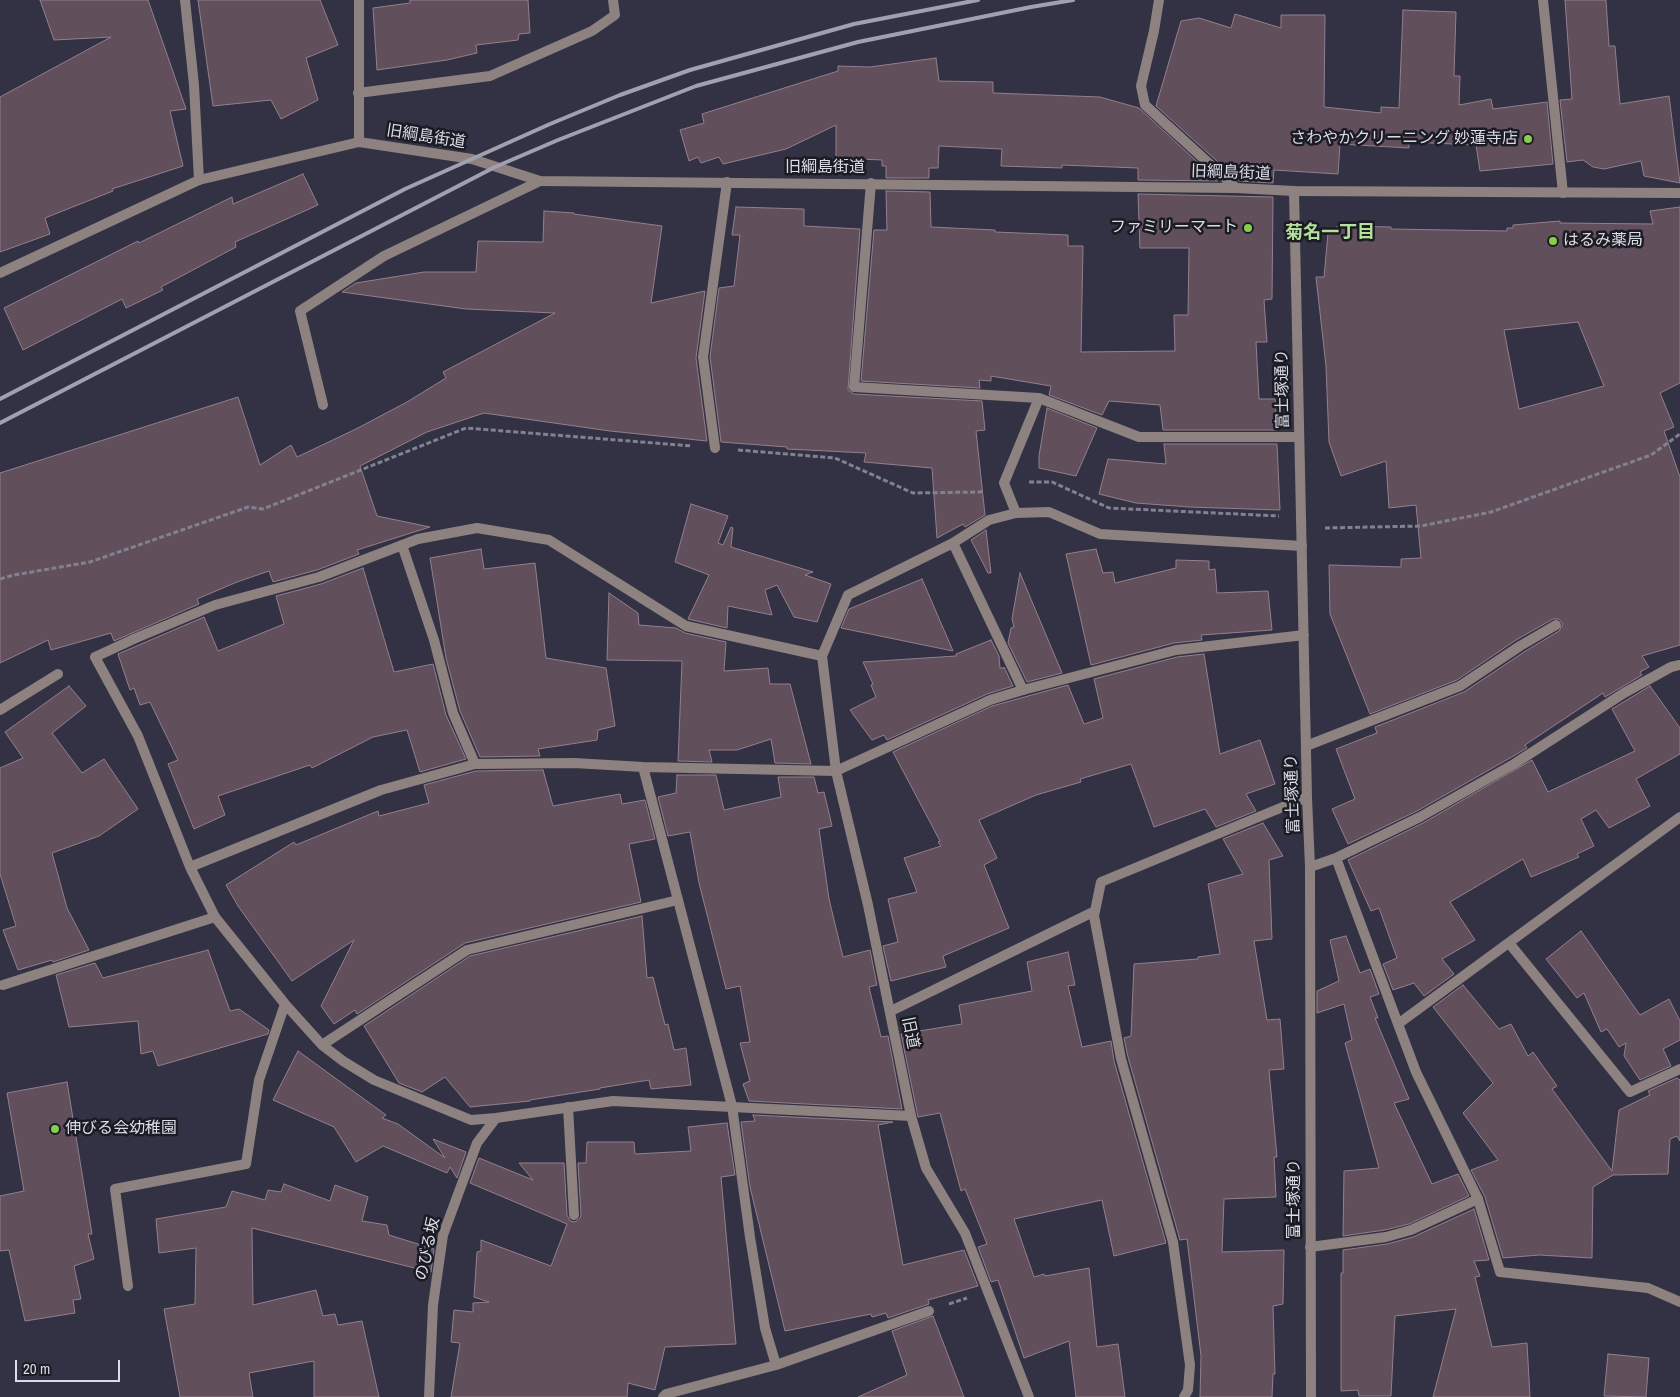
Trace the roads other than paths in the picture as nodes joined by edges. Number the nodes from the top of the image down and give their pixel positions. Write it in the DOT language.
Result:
graph roads {
  1 [pos="185,0"];
  2 [pos="359,0"];
  3 [pos="613,0"];
  4 [pos="1159,0"];
  5 [pos="1543,0"];
  6 [pos="358,93"];
  7 [pos="359,142"];
  8 [pos="199,180"];
  9 [pos="540,181"];
  10 [pos="727,182"];
  11 [pos="871,183"];
  12 [pos="1236,188"];
  13 [pos="1294,191"];
  14 [pos="1563,193"];
  15 [pos="1680,193"];
  16 [pos="0,273"];
  17 [pos="1039,398"];
  18 [pos="323,405"];
  19 [pos="1299,436"];
  20 [pos="715,448"];
  21 [pos="1016,513"];
  22 [pos="953,543"];
  23 [pos="402,545"];
  24 [pos="1302,546"];
  25 [pos="1556,625"];
  26 [pos="1304,635"];
  27 [pos="822,656"];
  28 [pos="1680,664"];
  29 [pos="58,674"];
  30 [pos="1023,690"];
  31 [pos="0,710"];
  32 [pos="1306,746"];
  33 [pos="475,764"];
  34 [pos="643,766"];
  35 [pos="836,771"];
  36 [pos="1307,797"];
  37 [pos="1680,817"];
  38 [pos="1336,858"];
  39 [pos="190,867"];
  40 [pos="1310,867"];
  41 [pos="678,900"];
  42 [pos="1095,911"];
  43 [pos="215,917"];
  44 [pos="1509,943"];
  45 [pos="3,985"];
  46 [pos="285,1004"];
  47 [pos="891,1011"];
  48 [pos="1398,1024"];
  49 [pos="322,1045"];
  50 [pos="1680,1069"];
  51 [pos="732,1106"];
  52 [pos="568,1107"];
  53 [pos="911,1116"];
  54 [pos="496,1118"];
  55 [pos="1478,1199"];
  56 [pos="574,1215"];
  57 [pos="1310,1247"];
  58 [pos="128,1286"];
  59 [pos="1680,1302"];
  60 [pos="929,1312"];
  61 [pos="776,1365"];
  62 [pos="429,1397"];
  63 [pos="663,1397"];
  64 [pos="1029,1397"];
  65 [pos="1184,1397"];
  66 [pos="1311,1397"];
  1 -- 8 [label="street"];
  2 -- 6 [label="street"];
  3 -- 6 [label="street"];
  4 -- 12 [label="street"];
  5 -- 14 [label="street"];
  6 -- 7 [label="street"];
  7 -- 8 [label="street, 旧綱島街道"];
  7 -- 9 [label="street, 旧綱島街道"];
  8 -- 16 [label="street, 旧綱島街道"];
  9 -- 10 [label="street, 旧綱島街道"];
  9 -- 18 [label="street"];
  10 -- 11 [label="street, 旧綱島街道"];
  10 -- 20 [label="street"];
  11 -- 12 [label="street, 旧綱島街道"];
  11 -- 17 [label="street"];
  12 -- 13 [label="street, 旧綱島街道"];
  13 -- 14 [label="street, 旧綱島街道"];
  13 -- 19 [label="street, 富士塚通り"];
  14 -- 15 [label="street, 旧綱島街道"];
  17 -- 19 [label="street"];
  17 -- 21 [label="street"];
  19 -- 24 [label="street, 富士塚通り"];
  21 -- 22 [label="street"];
  21 -- 24 [label="street"];
  22 -- 27 [label="street"];
  22 -- 30 [label="street"];
  23 -- 27 [label="street"];
  23 -- 33 [label="street"];
  23 -- 39 [label="street"];
  24 -- 26 [label="street, 富士塚通り"];
  25 -- 32 [label="street"];
  26 -- 30 [label="street"];
  26 -- 32 [label="street, 富士塚通り"];
  27 -- 35 [label="street, 旧道"];
  28 -- 38 [label="street"];
  29 -- 31 [label="street"];
  30 -- 35 [label="street"];
  32 -- 36 [label="street, 富士塚通り"];
  33 -- 34 [label="street"];
  33 -- 39 [label="street"];
  34 -- 35 [label="street"];
  34 -- 41 [label="street"];
  35 -- 47 [label="street, 旧道"];
  36 -- 40 [label="street, 富士塚通り"];
  36 -- 42 [label="street"];
  37 -- 44 [label="street"];
  38 -- 40 [label="street"];
  38 -- 48 [label="street"];
  39 -- 43 [label="street"];
  40 -- 57 [label="street, 富士塚通り"];
  41 -- 49 [label="street"];
  41 -- 51 [label="street"];
  42 -- 47 [label="street"];
  42 -- 65 [label="street"];
  43 -- 45 [label="street"];
  43 -- 46 [label="street"];
  44 -- 48 [label="street"];
  44 -- 50 [label="street"];
  46 -- 49 [label="street"];
  46 -- 58 [label="street"];
  47 -- 53 [label="street, 旧道"];
  48 -- 55 [label="street"];
  49 -- 54 [label="street"];
  51 -- 52 [label="street"];
  51 -- 53 [label="street"];
  51 -- 61 [label="street"];
  52 -- 54 [label="street"];
  52 -- 56 [label="street"];
  53 -- 64 [label="street, 旧道"];
  54 -- 62 [label="street, のびる坂"];
  55 -- 57 [label="street"];
  55 -- 59 [label="street"];
  57 -- 66 [label="street, 富士塚通り"];
  60 -- 61 [label="street"];
  61 -- 63 [label="street"];
}
